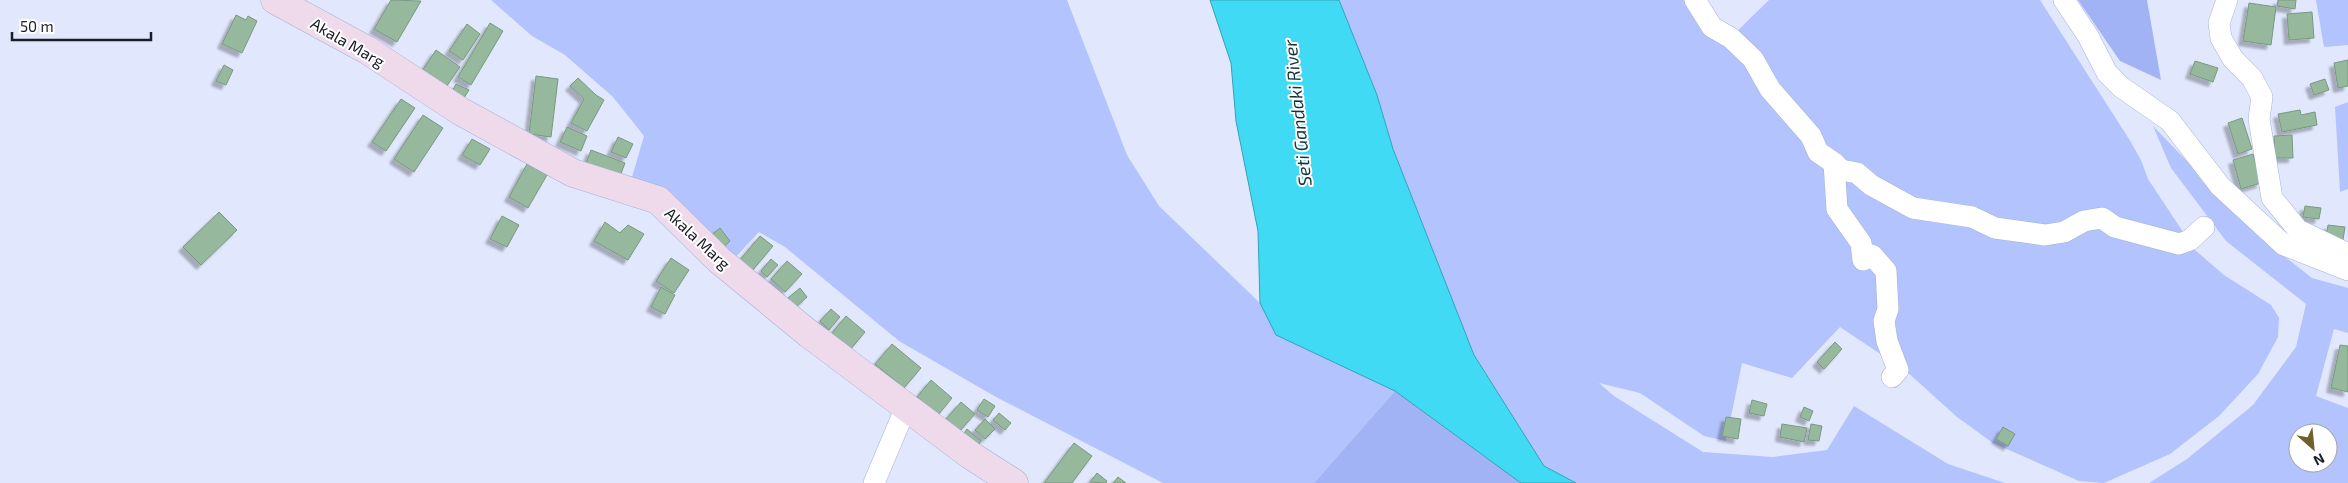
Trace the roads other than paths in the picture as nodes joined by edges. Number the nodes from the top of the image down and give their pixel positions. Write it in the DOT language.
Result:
graph roads {
  1 [pos="274,0"];
  2 [pos="1695,0"];
  3 [pos="2064,0"];
  4 [pos="2227,0"];
  5 [pos="1834,163"];
  6 [pos="2204,227"];
  7 [pos="2348,254"];
  8 [pos="2348,270"];
  9 [pos="1892,377"];
  10 [pos="906,406"];
  11 [pos="874,483"];
  12 [pos="1014,483"];
  1 -- 10 [label="main road, Akala Marg"];
  2 -- 5 [label="street"];
  3 -- 8 [label="street"];
  4 -- 7 [label="street"];
  5 -- 6 [label="street"];
  5 -- 9 [label="street"];
  10 -- 11 [label="street"];
  10 -- 12 [label="main road, Akala Marg"];
}
